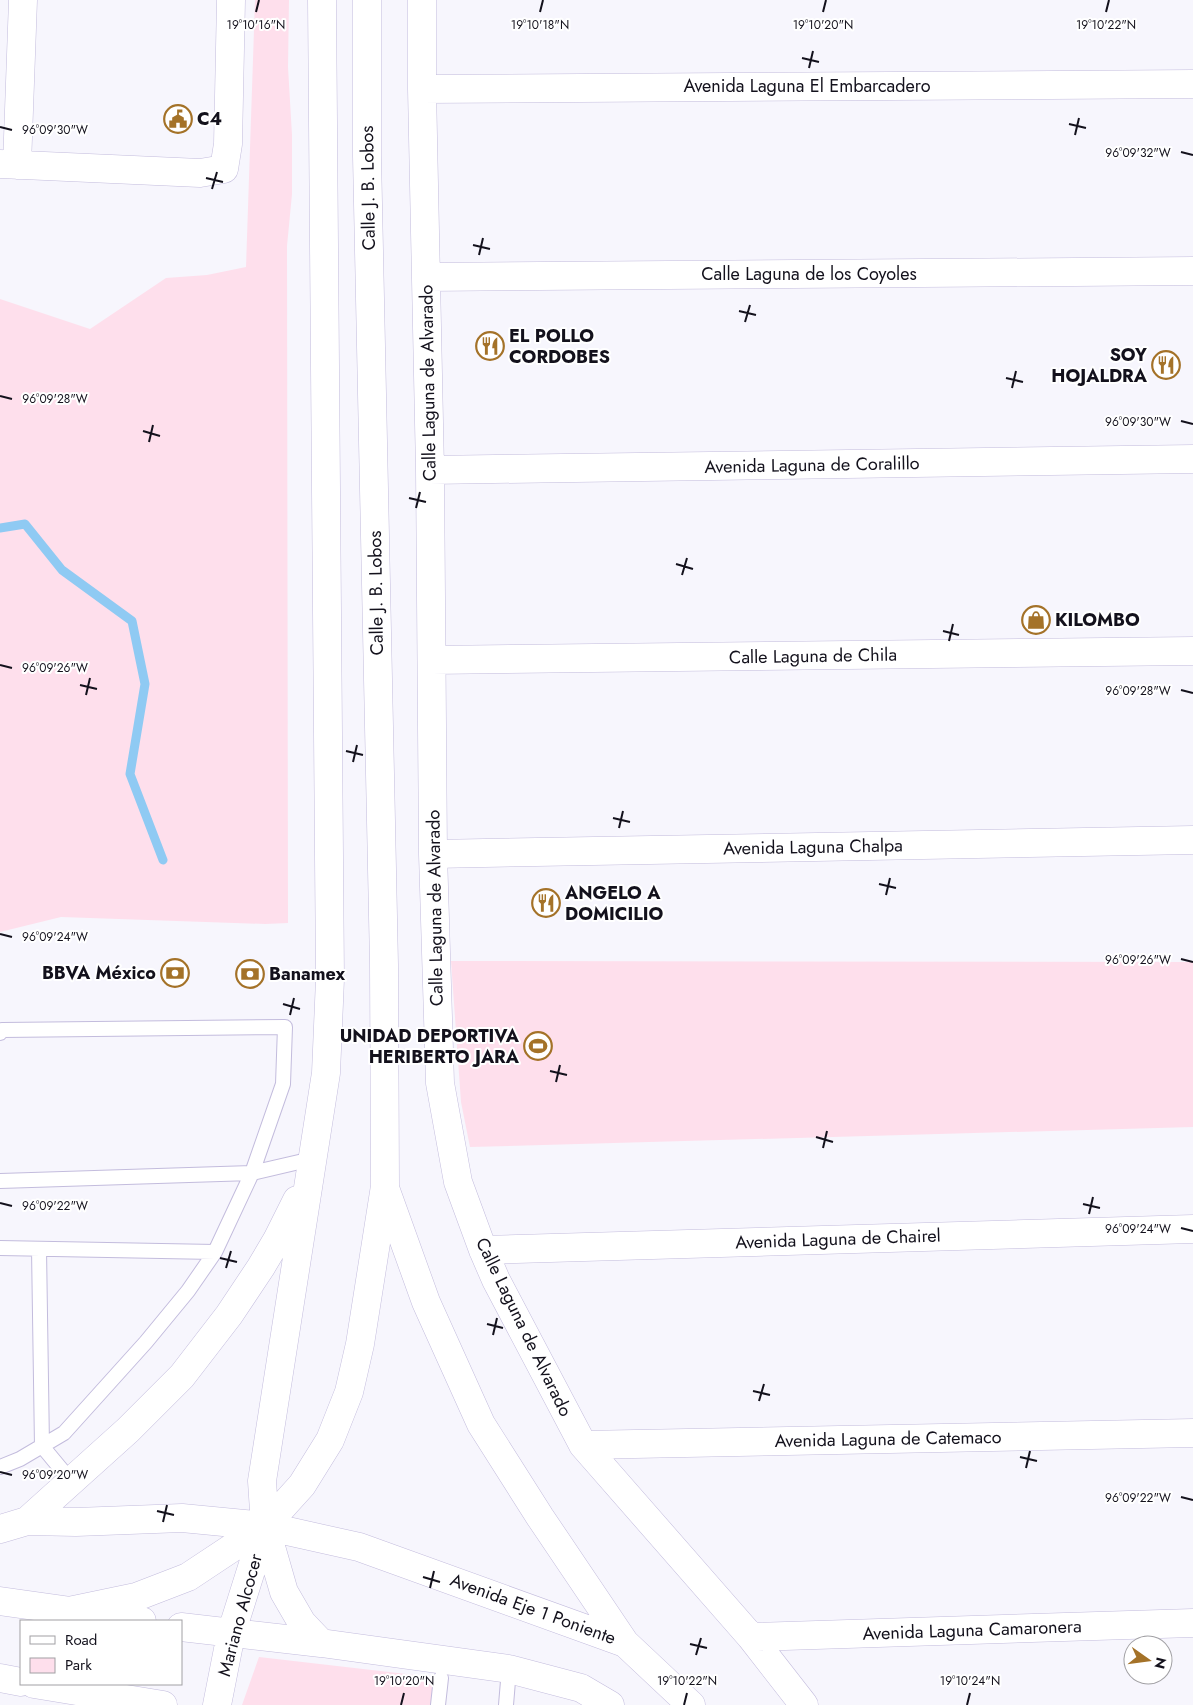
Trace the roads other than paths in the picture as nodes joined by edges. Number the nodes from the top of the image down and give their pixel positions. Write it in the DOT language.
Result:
graph roads {
  1 [pos="23,0"];
  2 [pos="231,0"];
  3 [pos="322,0"];
  4 [pos="367,0"];
  5 [pos="422,0"];
  6 [pos="1193,84"];
  7 [pos="422,89"];
  8 [pos="9,164"];
  9 [pos="1193,271"];
  10 [pos="426,277"];
  11 [pos="1193,459"];
  12 [pos="430,470"];
  13 [pos="1193,651"];
  14 [pos="432,660"];
  15 [pos="1193,840"];
  16 [pos="433,854"];
  17 [pos="0,1033"];
  18 [pos="312,1159"];
  19 [pos="252,1173"];
  20 [pos="0,1181"];
  21 [pos="384,1186"];
  22 [pos="1193,1229"];
  23 [pos="0,1248"];
  24 [pos="39,1249"];
  25 [pos="483,1250"];
  26 [pos="215,1252"];
  27 [pos="1193,1433"];
  28 [pos="583,1444"];
  29 [pos="42,1446"];
  30 [pos="0,1467"];
  31 [pos="71,1481"];
  32 [pos="27,1521"];
  33 [pos="265,1526"];
  34 [pos="0,1529"];
  35 [pos="0,1601"];
  36 [pos="69,1611"];
  37 [pos="135,1620"];
  38 [pos="1193,1623"];
  39 [pos="182,1627"];
  40 [pos="231,1634"];
  41 [pos="751,1637"];
  42 [pos="625,1642"];
  43 [pos="321,1643"];
  44 [pos="509,1669"];
  45 [pos="0,1678"];
  46 [pos="441,1678"];
  47 [pos="20,1682"];
  48 [pos="40,1685"];
  49 [pos="163,1705"];
  50 [pos="217,1705"];
  51 [pos="438,1705"];
  52 [pos="506,1705"];
  53 [pos="610,1705"];
  54 [pos="691,1705"];
  55 [pos="804,1705"];
  1 -- 8 [label="street"];
  2 -- 8 [label="street"];
  3 -- 18 [label="street"];
  4 -- 21 [label="street, Calle J. B. Lobos"];
  5 -- 7 [label="street, Calle Laguna de Alvarado"];
  6 -- 7 [label="street, Avenida Laguna El Embarcadero"];
  7 -- 10 [label="street, Calle Laguna de Alvarado"];
  9 -- 10 [label="street, Calle Laguna de los Coyoles"];
  10 -- 12 [label="street, Calle Laguna de Alvarado"];
  11 -- 12 [label="street, Avenida Laguna de Coralillo"];
  12 -- 14 [label="street, Calle Laguna de Alvarado"];
  13 -- 14 [label="street, Calle Laguna de Chila"];
  14 -- 16 [label="street, Calle Laguna de Alvarado"];
  15 -- 16 [label="street, Avenida Laguna Chalpa"];
  16 -- 25 [label="street, Calle Laguna de Alvarado"];
  17 -- 19 [label="lane"];
  18 -- 19 [label="lane"];
  18 -- 31 [label="street"];
  18 -- 33 [label="street"];
  19 -- 20 [label="lane"];
  19 -- 26 [label="lane"];
  21 -- 33 [label="street"];
  21 -- 42 [label="street"];
  22 -- 25 [label="street, Avenida Laguna de Chairel"];
  23 -- 24 [label="lane"];
  24 -- 26 [label="lane"];
  24 -- 29 [label="lane"];
  25 -- 28 [label="street, Calle Laguna de Alvarado"];
  26 -- 29 [label="lane"];
  27 -- 28 [label="street, Avenida Laguna de Catemaco"];
  28 -- 41 [label="street, Calle Laguna de Alvarado"];
  29 -- 30 [label="lane"];
  29 -- 31 [label="lane"];
  31 -- 32 [label="street"];
  32 -- 33 [label="street, Avenida Eje 1 Poniente"];
  32 -- 34 [label="street, Avenida Eje 1 Poniente"];
  33 -- 36 [label="street"];
  33 -- 40 [label="street, Mariano Alcocer"];
  33 -- 42 [label="street, Avenida Eje 1 Poniente"];
  33 -- 43 [label="street"];
  35 -- 36 [label="street"];
  36 -- 37 [label="street"];
  38 -- 41 [label="street, Avenida Laguna Camaronera"];
  39 -- 40 [label="street"];
  40 -- 43 [label="street"];
  40 -- 50 [label="street, Mariano Alcocer"];
  41 -- 55 [label="street, Calle Laguna de Alvarado"];
  42 -- 54 [label="street"];
  43 -- 44 [label="street"];
  44 -- 52 [label="lane"];
  44 -- 53 [label="street"];
  45 -- 47 [label="street"];
  46 -- 51 [label="lane"];
  48 -- 49 [label="street"];
}
